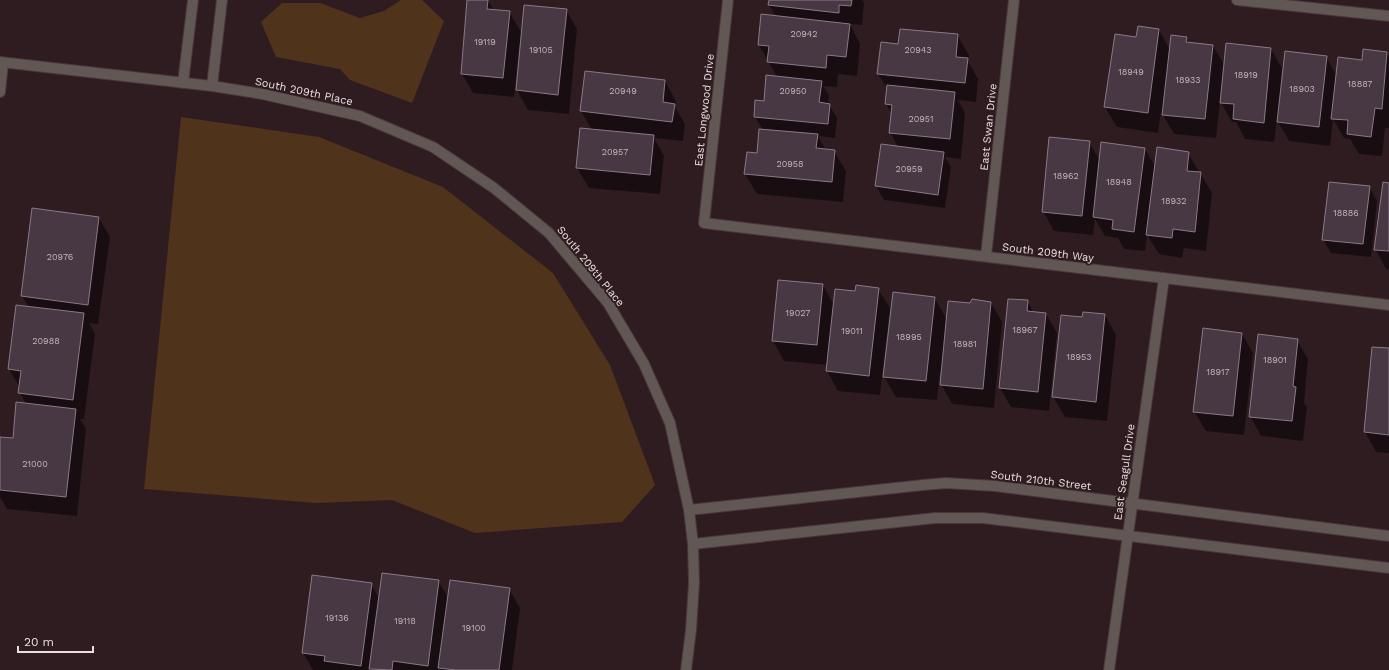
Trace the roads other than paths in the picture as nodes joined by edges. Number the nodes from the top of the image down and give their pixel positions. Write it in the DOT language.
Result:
graph roads {
  1 [pos="193,0"];
  2 [pos="222,0"];
  3 [pos="728,0"];
  4 [pos="1014,0"];
  5 [pos="1238,0"];
  6 [pos="1295,3"];
  7 [pos="1389,16"];
  8 [pos="2,62"];
  9 [pos="183,83"];
  10 [pos="212,86"];
  11 [pos="0,92"];
  12 [pos="704,222"];
  13 [pos="986,256"];
  14 [pos="1164,278"];
  15 [pos="1389,305"];
  16 [pos="1132,504"];
  17 [pos="689,510"];
  18 [pos="1128,536"];
  19 [pos="1389,536"];
  20 [pos="693,544"];
  21 [pos="1389,568"];
  22 [pos="686,670"];
  23 [pos="1109,670"];
  1 -- 9 [label="street"];
  2 -- 10 [label="street"];
  3 -- 12 [label="street, East Longwood Drive"];
  4 -- 13 [label="street, East Swan Drive"];
  5 -- 6 [label="street"];
  6 -- 7 [label="street"];
  8 -- 9 [label="street, South 209th Place"];
  8 -- 11 [label="street"];
  9 -- 10 [label="street, South 209th Place"];
  10 -- 17 [label="street, South 209th Place"];
  12 -- 13 [label="street, South 209th Way"];
  13 -- 14 [label="street, South 209th Way"];
  14 -- 15 [label="street, South 209th Way"];
  14 -- 16 [label="street, East Seagull Drive"];
  16 -- 17 [label="street, South 210th Street"];
  16 -- 18 [label="street, East Seagull Drive"];
  16 -- 19 [label="street, South 210th Street"];
  17 -- 20 [label="street, South 209th Place"];
  18 -- 20 [label="street"];
  18 -- 21 [label="street"];
  18 -- 23 [label="street, East Seagull Drive"];
  20 -- 22 [label="street, South 209th Place"];
}
